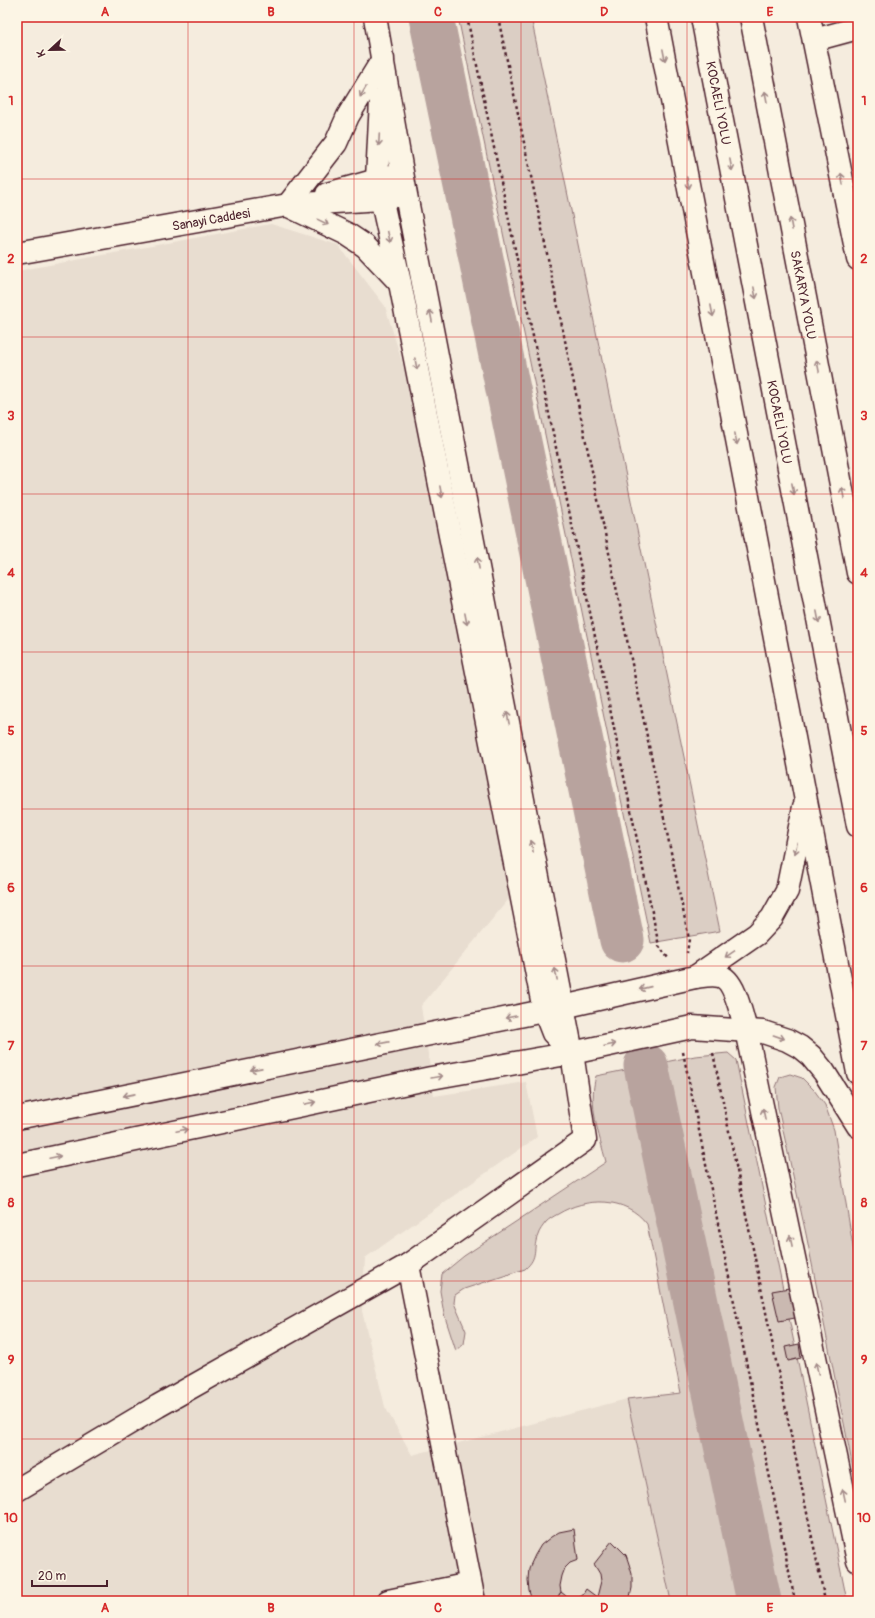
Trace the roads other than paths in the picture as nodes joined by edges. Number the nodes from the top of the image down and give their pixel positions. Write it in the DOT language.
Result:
graph roads {
  1 [pos="375,17"];
  2 [pos="656,17"];
  3 [pos="702,17"];
  4 [pos="751,17"];
  5 [pos="809,17"];
  6 [pos="858,28"];
  7 [pos="814,40"];
  8 [pos="383,59"];
  9 [pos="405,184"];
  10 [pos="379,189"];
  11 [pos="288,205"];
  12 [pos="17,253"];
  13 [pos="858,259"];
  14 [pos="400,283"];
  15 [pos="858,573"];
  16 [pos="807,796"];
  17 [pos="858,826"];
  18 [pos="689,978"];
  19 [pos="553,1009"];
  20 [pos="746,1030"];
  21 [pos="572,1053"];
  22 [pos="858,1073"];
  23 [pos="17,1118"];
  24 [pos="858,1126"];
  25 [pos="17,1164"];
  26 [pos="408,1265"];
  27 [pos="17,1490"];
  28 [pos="858,1561"];
  29 [pos="472,1592"];
  30 [pos="388,1601"];
  1 -- 8 [label="main road"];
  2 -- 16 [label="main road, one-way"];
  3 -- 17 [label="main road, KOCAELİ YOLU, one-way"];
  15 -- 4 [label="main road, SAKARYA YOLU, one-way"];
  5 -- 7 [label="main road"];
  6 -- 7 [label="main road"];
  13 -- 7 [label="main road, one-way"];
  8 -- 9 [label="main road"];
  8 -- 10 [label="main road, one-way"];
  8 -- 11 [label="main road, one-way"];
  9 -- 10 [label="main road, Sanayi Caddesi"];
  19 -- 9 [label="main road, one-way"];
  10 -- 11 [label="main road, Sanayi Caddesi"];
  10 -- 14 [label="main road, one-way"];
  11 -- 12 [label="main road, Sanayi Caddesi"];
  11 -- 14 [label="main road, one-way"];
  14 -- 19 [label="main road, one-way"];
  16 -- 18 [label="main road, one-way"];
  16 -- 22 [label="main road"];
  18 -- 19 [label="main road, one-way"];
  18 -- 20 [label="main road"];
  19 -- 21 [label="main road"];
  19 -- 23 [label="main road, one-way"];
  21 -- 20 [label="main road, one-way"];
  20 -- 24 [label="main road, one-way"];
  28 -- 20 [label="main road, one-way"];
  25 -- 21 [label="main road, one-way"];
  21 -- 26 [label="main road"];
  26 -- 27 [label="main road"];
  26 -- 29 [label="main road"];
  29 -- 30 [label="main road"];
}
